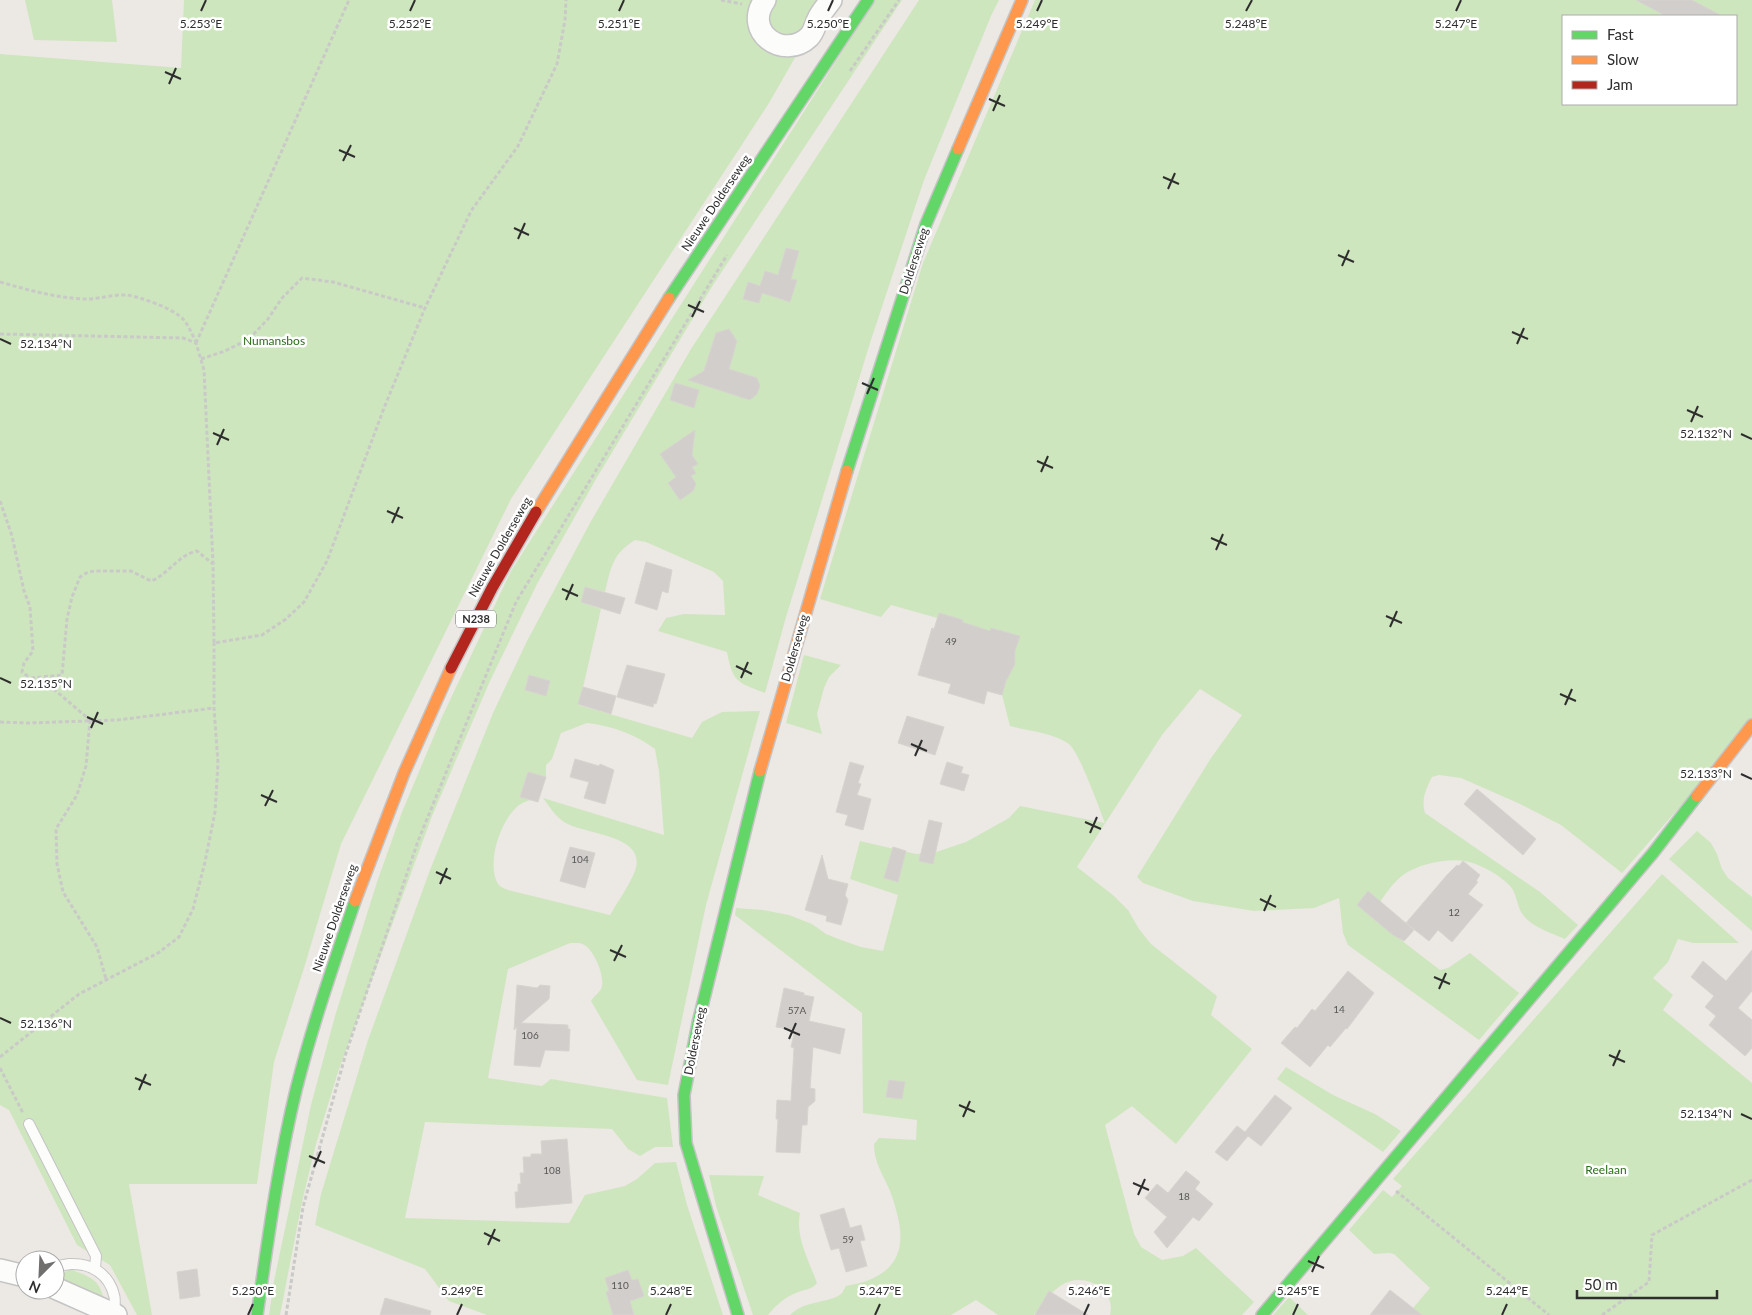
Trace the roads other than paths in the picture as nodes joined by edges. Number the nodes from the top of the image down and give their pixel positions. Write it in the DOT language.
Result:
graph roads {
  1 [pos="764,0"];
  2 [pos="831,0"];
  3 [pos="868,0"];
  4 [pos="1022,0"];
  5 [pos="814,9"];
  6 [pos="1752,725"];
  7 [pos="29,1124"];
  8 [pos="65,1265"];
  9 [pos="96,1268"];
  10 [pos="0,1270"];
  11 [pos="15,1274"];
  12 [pos="65,1292"];
  13 [pos="115,1315"];
  14 [pos="257,1315"];
  15 [pos="738,1315"];
  16 [pos="1262,1315"];
  1 -- 5 [label="street"];
  2 -- 5 [label="street"];
  3 -- 14 [label="main road, Nieuwe Dolderseweg / N238"];
  4 -- 15 [label="main road, Dolderseweg"];
  6 -- 16 [label="main road"];
  7 -- 9 [label="lane"];
  8 -- 9 [label="lane"];
  9 -- 13 [label="lane"];
  10 -- 11 [label="street"];
  12 -- 13 [label="street"];
}
